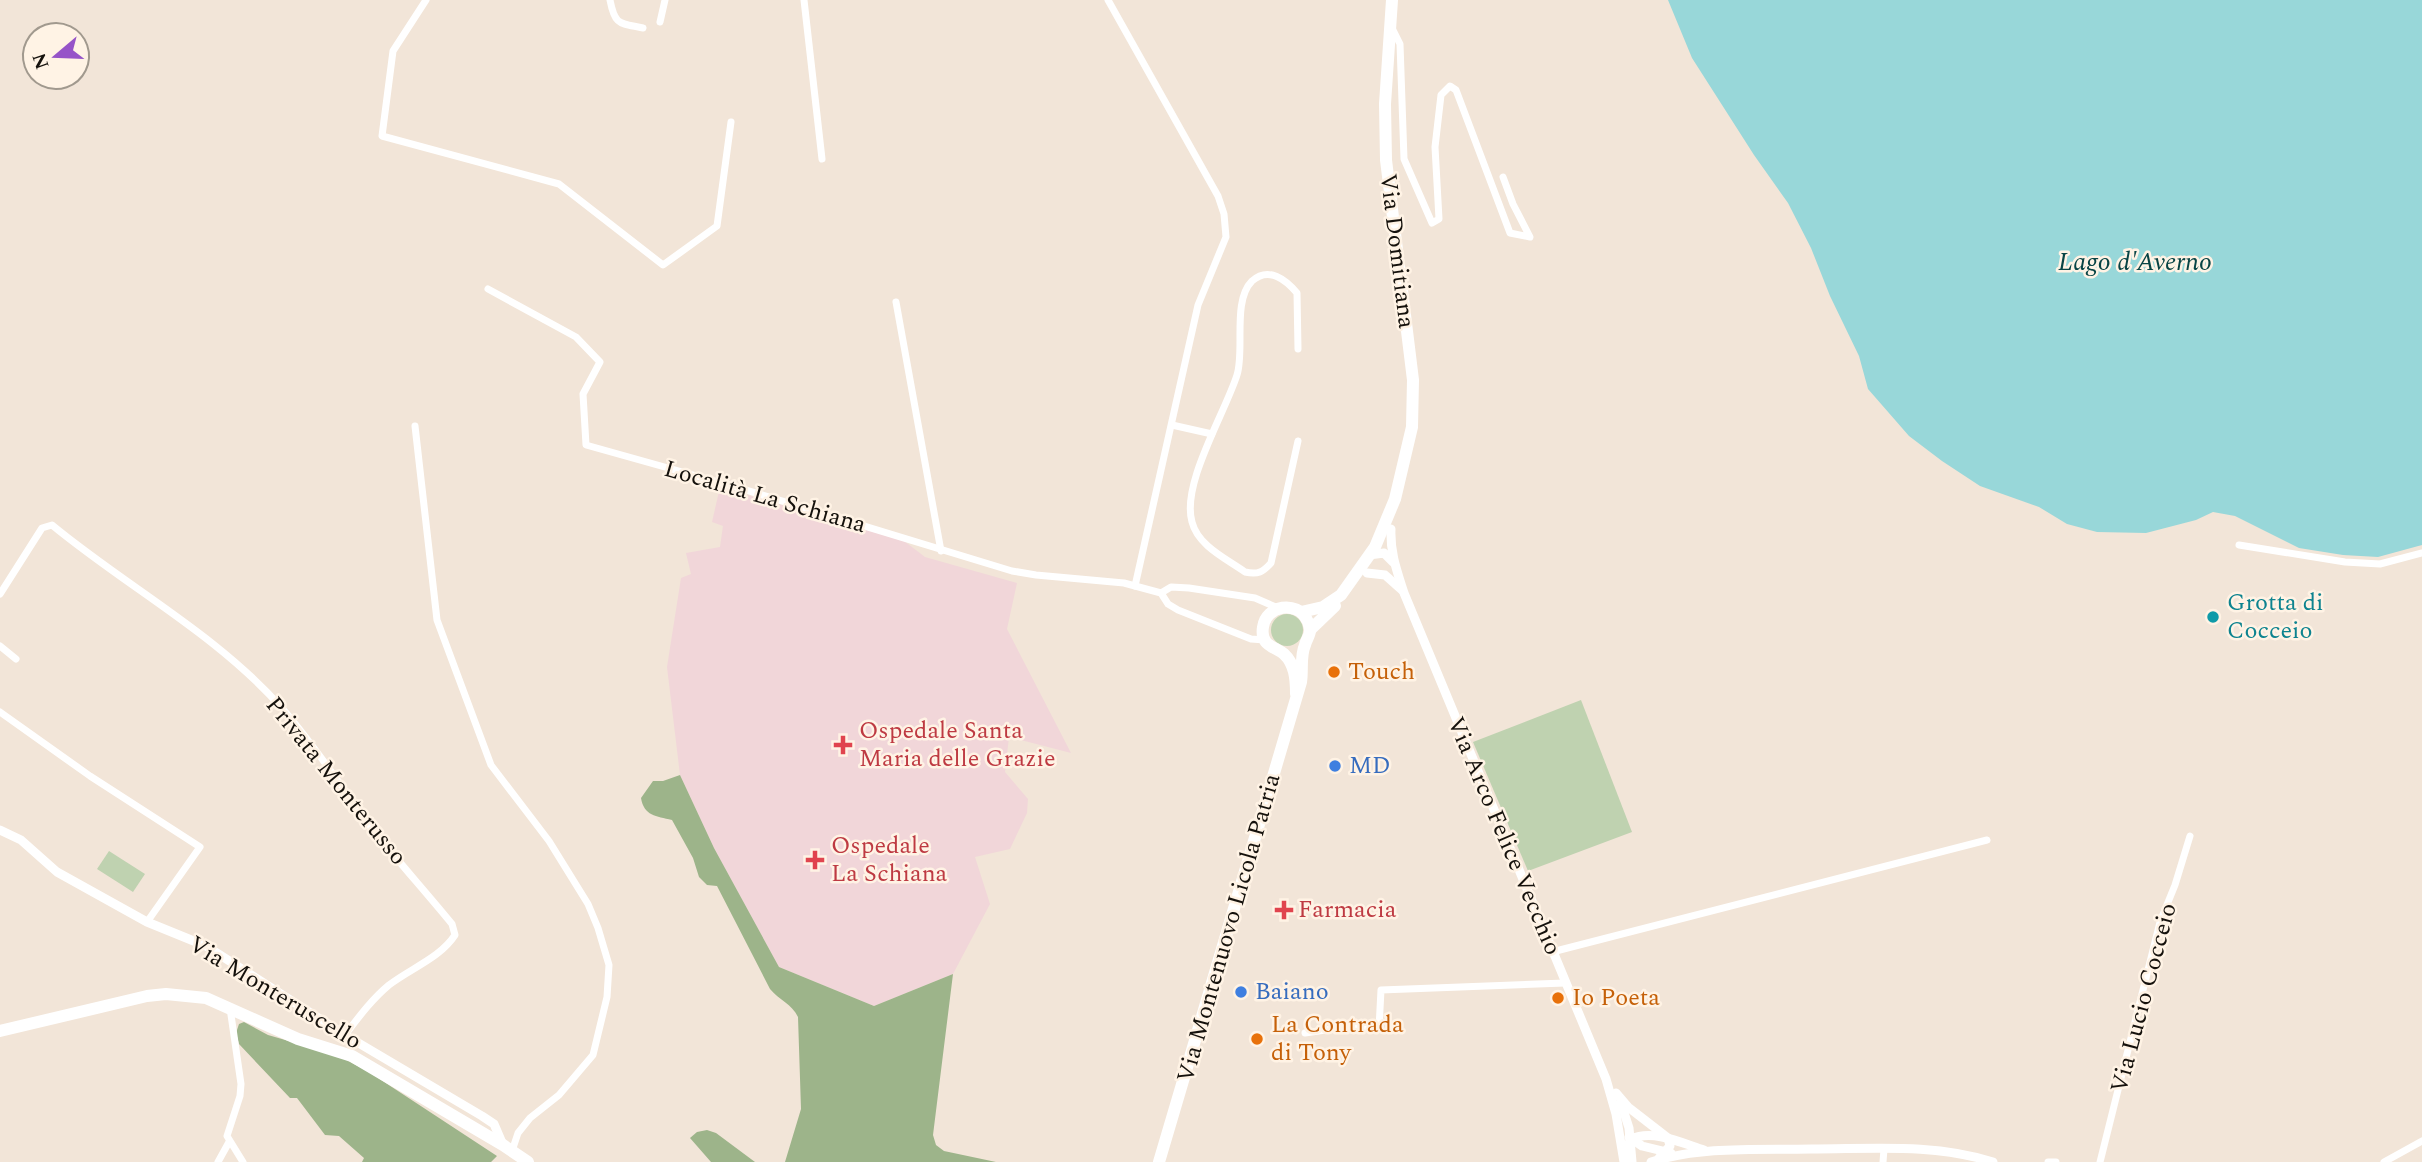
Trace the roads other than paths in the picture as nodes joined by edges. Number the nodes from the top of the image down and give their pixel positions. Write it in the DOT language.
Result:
graph roads {
  1 [pos="426,0"];
  2 [pos="610,0"];
  3 [pos="665,0"];
  4 [pos="804,0"];
  5 [pos="1108,0"];
  6 [pos="1392,0"];
  7 [pos="660,22"];
  8 [pos="1390,24"];
  9 [pos="643,28"];
  10 [pos="731,122"];
  11 [pos="822,159"];
  12 [pos="1503,177"];
  13 [pos="488,289"];
  14 [pos="897,302"];
  15 [pos="1298,349"];
  16 [pos="1172,425"];
  17 [pos="415,426"];
  18 [pos="1212,434"];
  19 [pos="1298,441"];
  20 [pos="1395,499"];
  21 [pos="1391,529"];
  22 [pos="2239,545"];
  23 [pos="942,551"];
  24 [pos="1375,552"];
  25 [pos="2422,553"];
  26 [pos="1394,564"];
  27 [pos="1367,573"];
  28 [pos="1135,586"];
  29 [pos="1161,593"];
  30 [pos="1404,593"];
  31 [pos="0,594"];
  32 [pos="1279,608"];
  33 [pos="1301,612"];
  34 [pos="1310,629"];
  35 [pos="1265,640"];
  36 [pos="1304,645"];
  37 [pos="0,646"];
  38 [pos="1283,653"];
  39 [pos="16,659"];
  40 [pos="1296,694"];
  41 [pos="0,712"];
  42 [pos="0,830"];
  43 [pos="2190,836"];
  44 [pos="1987,840"];
  45 [pos="147,922"];
  46 [pos="1552,952"];
  47 [pos="1565,984"];
  48 [pos="230,1007"];
  49 [pos="0,1031"];
  50 [pos="1305,1034"];
  51 [pos="345,1035"];
  52 [pos="1606,1079"];
  53 [pos="1616,1093"];
  54 [pos="1616,1114"];
  55 [pos="482,1116"];
  56 [pos="475,1130"];
  57 [pos="1668,1138"];
  58 [pos="1631,1139"];
  59 [pos="2422,1141"];
  60 [pos="229,1142"];
  61 [pos="508,1148"];
  62 [pos="1884,1149"];
  63 [pos="1706,1150"];
  64 [pos="1666,1152"];
  65 [pos="1686,1154"];
  66 [pos="1624,1158"];
  67 [pos="1959,1158"];
  68 [pos="1653,1161"];
  69 [pos="218,1162"];
  70 [pos="243,1162"];
  71 [pos="528,1162"];
  72 [pos="1159,1162"];
  73 [pos="1632,1162"];
  74 [pos="1883,1162"];
  75 [pos="1993,1162"];
  76 [pos="2048,1162"];
  77 [pos="2056,1162"];
  78 [pos="2100,1162"];
  79 [pos="2384,1162"];
  1 -- 10 [label="street"];
  2 -- 9 [label="street"];
  3 -- 7 [label="street"];
  4 -- 11 [label="street"];
  5 -- 16 [label="street"];
  6 -- 8 [label="main road, Via Domitiana"];
  8 -- 12 [label="street"];
  8 -- 20 [label="main road, Via Domitiana"];
  13 -- 23 [label="street, Località La Schiana"];
  14 -- 23 [label="street"];
  15 -- 18 [label="street"];
  16 -- 18 [label="street"];
  16 -- 28 [label="street"];
  17 -- 61 [label="street"];
  18 -- 19 [label="street"];
  20 -- 21 [label="main road, Via Domitiana"];
  20 -- 24 [label="main road, Via Domitiana"];
  21 -- 24 [label="main road, Via Domitiana"];
  21 -- 26 [label="street, Via Arco Felice Vecchio"];
  22 -- 25 [label="street"];
  23 -- 28 [label="street, Località La Schiana"];
  24 -- 26 [label="street"];
  24 -- 27 [label="main road, Via Domitiana"];
  24 -- 33 [label="main road, Via Domitiana"];
  26 -- 30 [label="street, Via Arco Felice Vecchio"];
  27 -- 30 [label="street"];
  27 -- 34 [label="main road, Via Domitiana"];
  28 -- 29 [label="street, Località La Schiana"];
  29 -- 32 [label="street, Località La Schiana"];
  29 -- 35 [label="street, Località La Schiana"];
  30 -- 46 [label="street, Via Arco Felice Vecchio"];
  31 -- 51 [label="street, Privata Monterusso"];
  32 -- 33 [label="main road"];
  32 -- 35 [label="main road"];
  33 -- 34 [label="main road"];
  34 -- 36 [label="main road, Via Montenuovo Licola Patria"];
  35 -- 38 [label="main road"];
  36 -- 38 [label="main road"];
  36 -- 40 [label="main road, Via Montenuovo Licola Patria"];
  37 -- 39 [label="street"];
  38 -- 40 [label="main road, Via Montenuovo Licola Patria"];
  40 -- 72 [label="main road, Via Montenuovo Licola Patria"];
  41 -- 45 [label="street"];
  42 -- 45 [label="street, Via Monteruscello"];
  43 -- 78 [label="street, Via Lucio Cocceio"];
  44 -- 46 [label="street"];
  45 -- 51 [label="street, Via Monteruscello"];
  46 -- 47 [label="street, Via Arco Felice Vecchio"];
  47 -- 50 [label="street"];
  47 -- 52 [label="street, Via Arco Felice Vecchio"];
  48 -- 49 [label="main road"];
  48 -- 56 [label="main road"];
  48 -- 60 [label="street"];
  51 -- 55 [label="street, Via Monteruscello"];
  52 -- 53 [label="street"];
  52 -- 54 [label="street"];
  53 -- 57 [label="street"];
  53 -- 58 [label="street"];
  54 -- 58 [label="street"];
  54 -- 66 [label="street"];
  55 -- 56 [label="street"];
  55 -- 61 [label="street, Via Monteruscello"];
  56 -- 61 [label="main road"];
  57 -- 58 [label="street"];
  57 -- 63 [label="street"];
  57 -- 64 [label="street"];
  58 -- 64 [label="street"];
  58 -- 66 [label="street"];
  58 -- 73 [label="street"];
  59 -- 79 [label="street"];
  60 -- 69 [label="street"];
  60 -- 70 [label="street"];
  61 -- 71 [label="main road"];
  62 -- 63 [label="street"];
  62 -- 67 [label="street"];
  62 -- 74 [label="street"];
  63 -- 65 [label="street"];
  64 -- 65 [label="street"];
  64 -- 68 [label="street"];
  65 -- 68 [label="street"];
  67 -- 75 [label="street"];
  76 -- 77 [label="street"];
}
